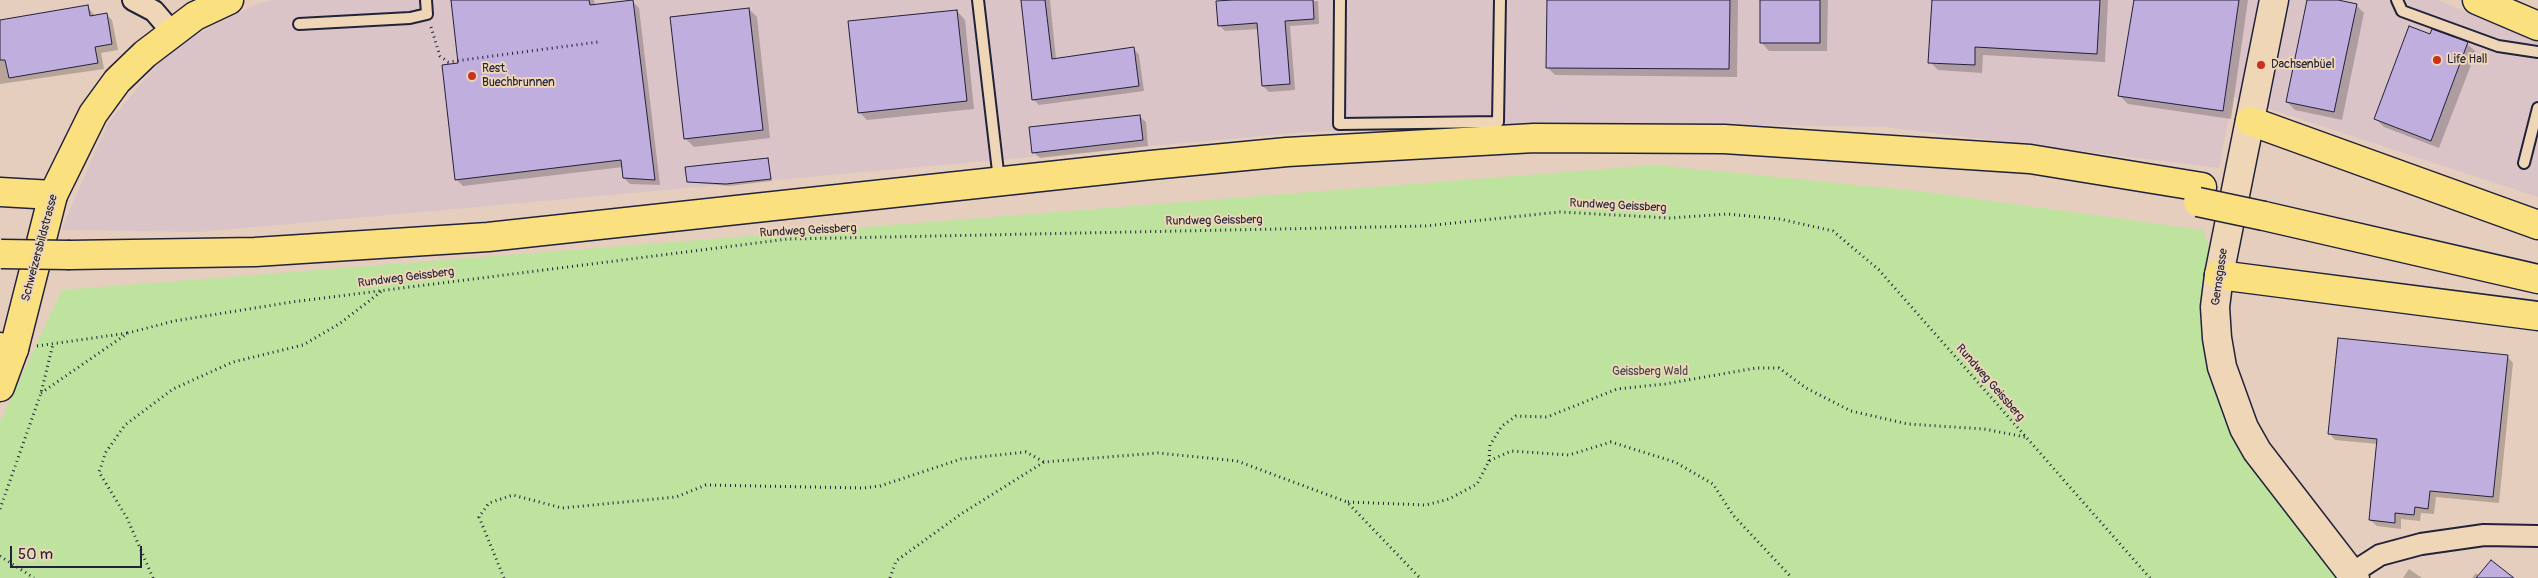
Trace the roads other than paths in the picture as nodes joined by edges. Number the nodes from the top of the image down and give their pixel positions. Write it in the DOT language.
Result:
graph roads {
  1 [pos="132,0"];
  2 [pos="229,0"];
  3 [pos="426,0"];
  4 [pos="978,0"];
  5 [pos="1340,0"];
  6 [pos="1500,0"];
  7 [pos="2274,0"];
  8 [pos="2397,0"];
  9 [pos="2477,0"];
  10 [pos="299,24"];
  11 [pos="2538,26"];
  12 [pos="172,32"];
  13 [pos="2538,52"];
  14 [pos="2538,108"];
  15 [pos="2250,121"];
  16 [pos="2524,163"];
  17 [pos="999,181"];
  18 [pos="0,192"];
  19 [pos="53,195"];
  20 [pos="2265,208"];
  21 [pos="2538,225"];
  22 [pos="0,254"];
  23 [pos="2538,263"];
  24 [pos="2219,275"];
  25 [pos="2538,279"];
  26 [pos="2538,316"];
  27 [pos="7,348"];
  28 [pos="0,388"];
  29 [pos="2538,536"];
  30 [pos="2353,576"];
  1 -- 12 [label="street"];
  2 -- 12 [label="main road, Schweizersbildstrasse"];
  3 -- 10 [label="lane"];
  4 -- 17 [label="lane"];
  5 -- 6 [label="lane"];
  7 -- 15 [label="street, Gemsgasse"];
  8 -- 13 [label="lane"];
  9 -- 11 [label="main road"];
  12 -- 19 [label="main road, Schweizersbildstrasse"];
  14 -- 16 [label="lane"];
  15 -- 21 [label="main road"];
  15 -- 24 [label="street, Gemsgasse"];
  17 -- 20 [label="main road"];
  17 -- 22 [label="main road, bridge"];
  18 -- 19 [label="main road"];
  19 -- 27 [label="main road, Schweizersbildstrasse"];
  20 -- 23 [label="main road"];
  20 -- 25 [label="main road"];
  24 -- 26 [label="main road"];
  24 -- 30 [label="street, Gemsgasse"];
  27 -- 28 [label="main road, Schweizersbildstrasse"];
  29 -- 30 [label="street"];
}
